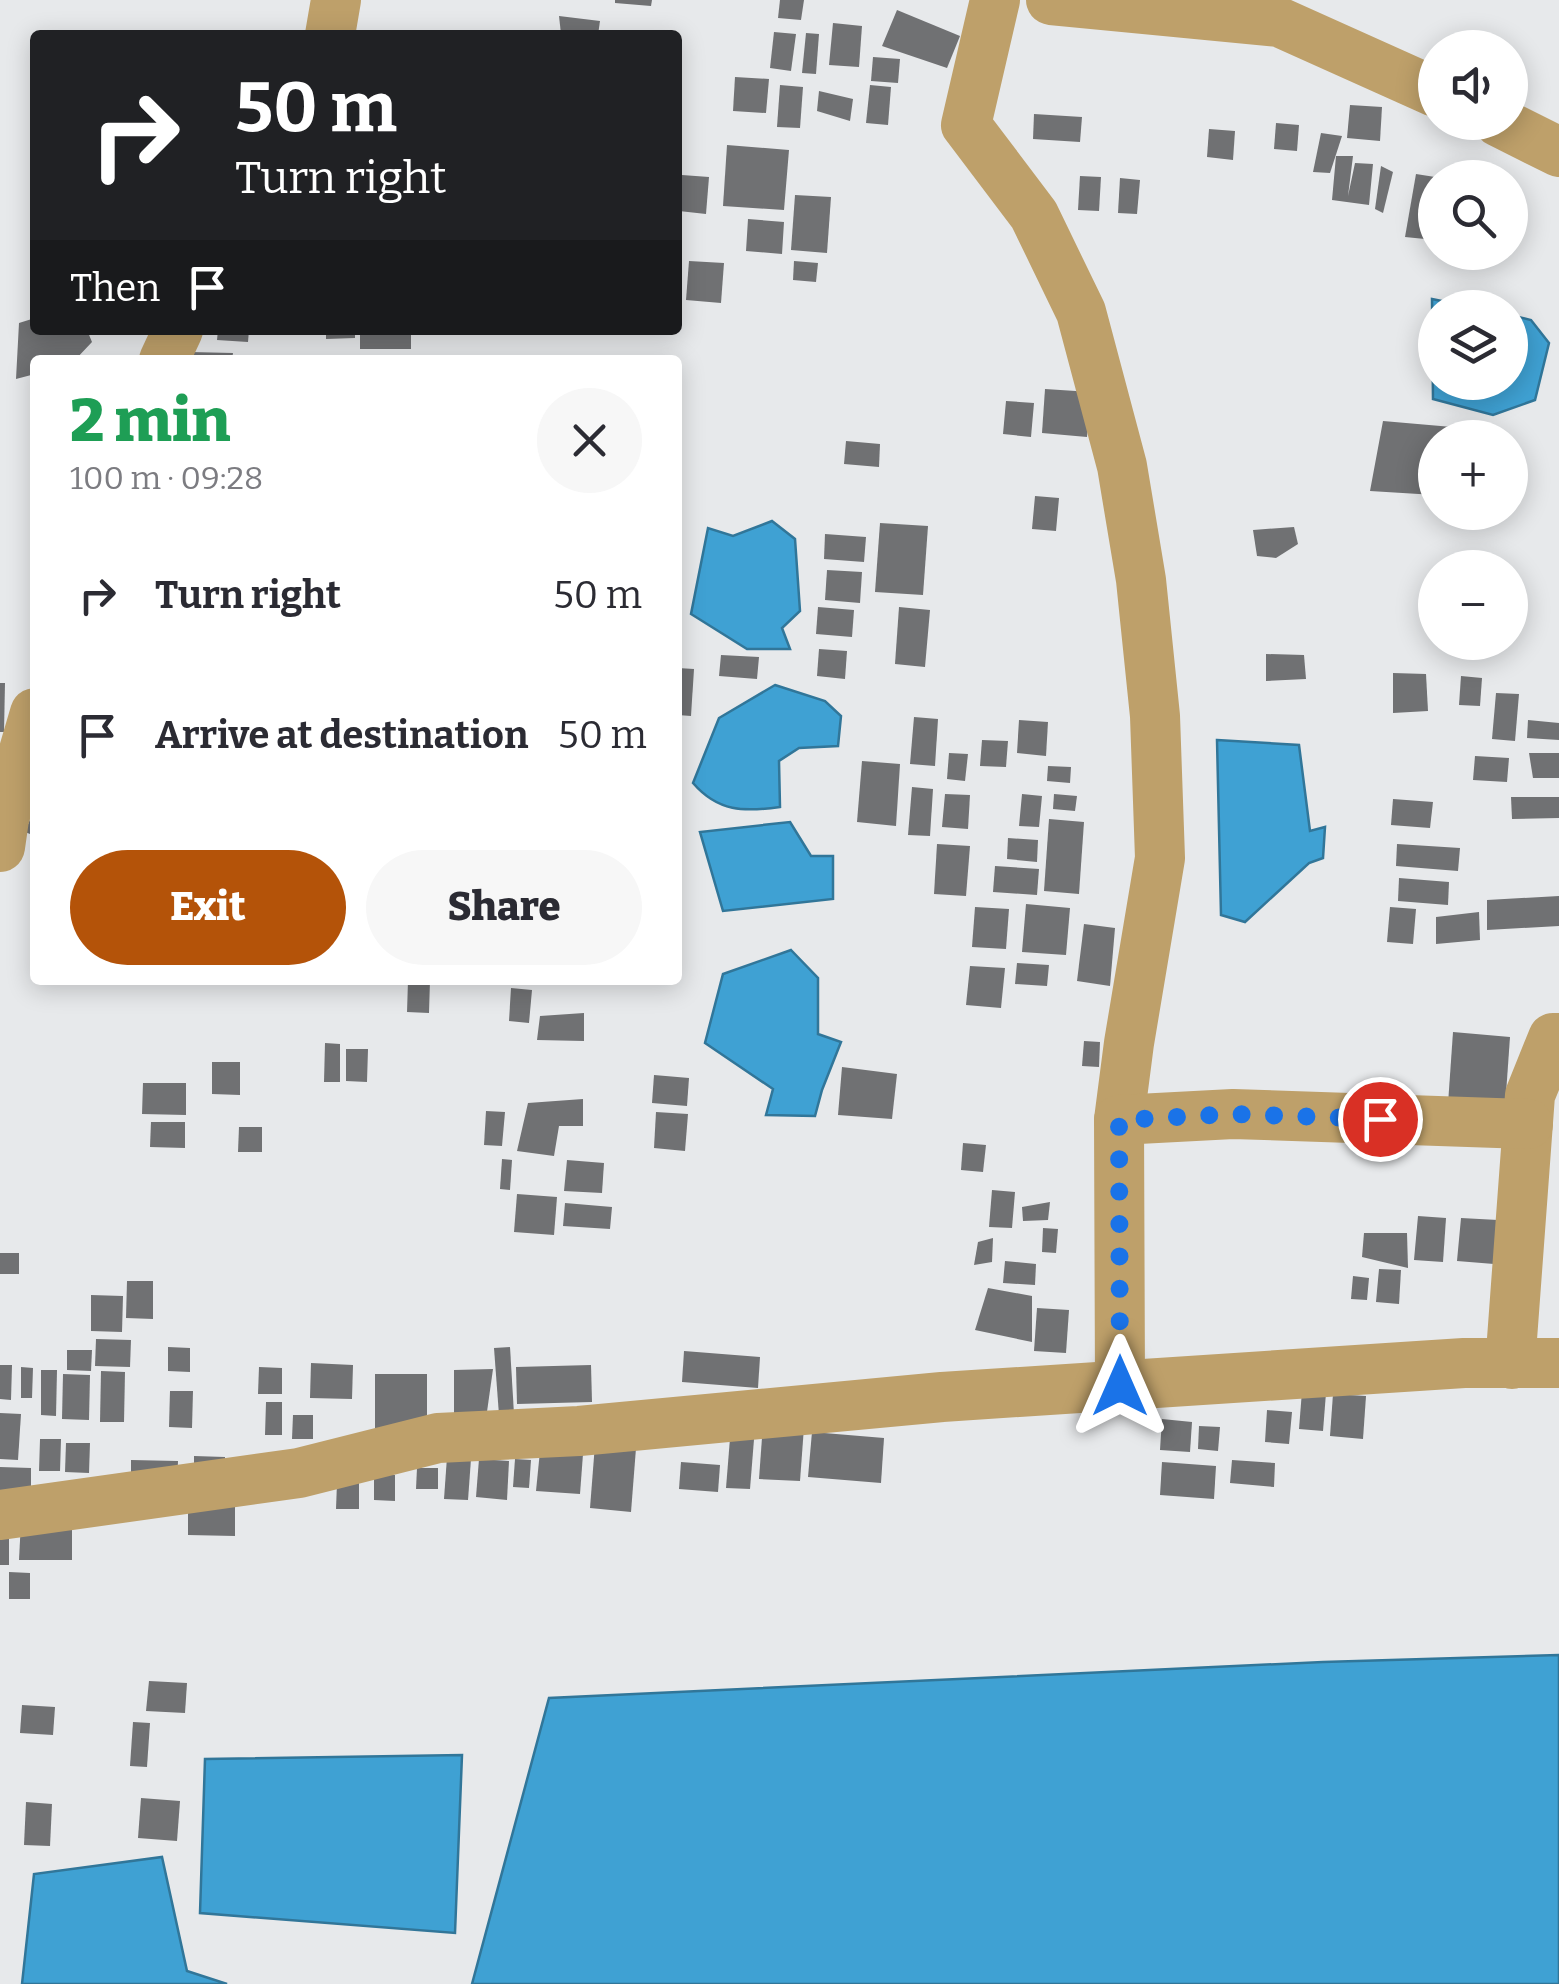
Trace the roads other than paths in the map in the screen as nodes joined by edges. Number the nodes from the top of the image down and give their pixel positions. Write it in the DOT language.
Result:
graph roads {
  1 [pos="336,0"];
  2 [pos="995,0"];
  3 [pos="1051,0"];
  4 [pos="1284,11"];
  5 [pos="331,30"];
  6 [pos="1418,83"];
  7 [pos="1528,136"];
  8 [pos="1559,152"];
  9 [pos="30,730"];
  10 [pos="0,847"];
  11 [pos="1557,1037"];
  12 [pos="1119,1120"];
  13 [pos="1528,1124"];
  14 [pos="1536,1364"];
  15 [pos="1120,1386"];
  16 [pos="0,1515"];
  1 -- 5 [label="street"];
  2 -- 12 [label="street"];
  3 -- 4 [label="street"];
  4 -- 6 [label="street"];
  7 -- 8 [label="street"];
  9 -- 10 [label="street"];
  11 -- 13 [label="street"];
  12 -- 13 [label="street"];
  12 -- 15 [label="street"];
  13 -- 14 [label="street"];
  14 -- 15 [label="street"];
  15 -- 16 [label="street"];
}
